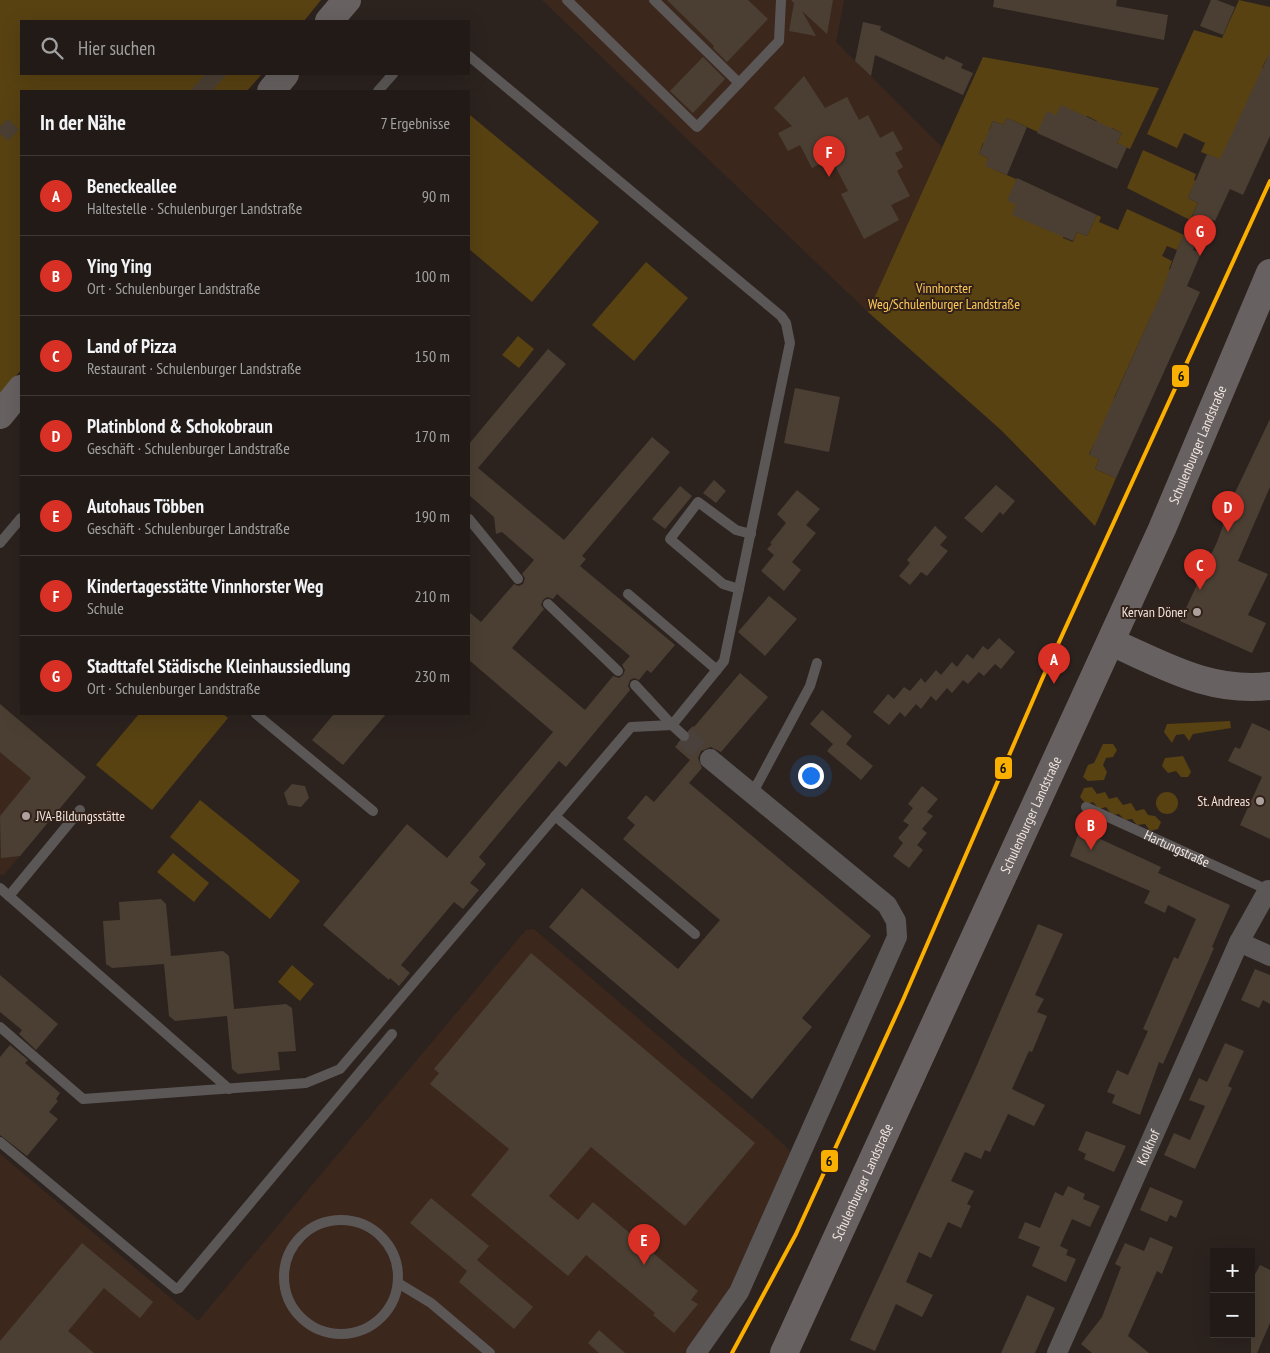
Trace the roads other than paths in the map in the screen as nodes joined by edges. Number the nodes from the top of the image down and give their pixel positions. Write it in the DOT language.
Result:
graph roads {
  1 [pos="347,0"];
  2 [pos="567,0"];
  3 [pos="654,0"];
  4 [pos="781,0"];
  5 [pos="330,20"];
  6 [pos="470,57"];
  7 [pos="284,75"];
  8 [pos="392,75"];
  9 [pos="739,83"];
  10 [pos="272,90"];
  11 [pos="379,90"];
  12 [pos="1270,273"];
  13 [pos="20,391"];
  14 [pos="0,415"];
  15 [pos="20,519"];
  16 [pos="470,520"];
  17 [pos="751,534"];
  18 [pos="0,543"];
  19 [pos="518,579"];
  20 [pos="739,589"];
  21 [pos="628,594"];
  22 [pos="548,604"];
  23 [pos="1111,642"];
  24 [pos="817,663"];
  25 [pos="717,670"];
  26 [pos="618,671"];
  27 [pos="634,685"];
  28 [pos="1270,686"];
  29 [pos="257,715"];
  30 [pos="672,724"];
  31 [pos="684,736"];
  32 [pos="710,758"];
  33 [pos="752,794"];
  34 [pos="1086,808"];
  35 [pos="80,810"];
  36 [pos="373,810"];
  37 [pos="555,816"];
  38 [pos="0,888"];
  39 [pos="1269,891"];
  40 [pos="9,896"];
  41 [pos="695,934"];
  42 [pos="1239,942"];
  43 [pos="1270,956"];
  44 [pos="0,1027"];
  45 [pos="392,1034"];
  46 [pos="229,1089"];
  47 [pos="0,1142"];
  48 [pos="398,1283"];
  49 [pos="490,1353"];
  50 [pos="696,1353"];
  51 [pos="784,1353"];
  52 [pos="1057,1353"];
  1 -- 5 [label="main road"];
  2 -- 9 [label="lane"];
  3 -- 9 [label="lane"];
  4 -- 9 [label="lane"];
  6 -- 17 [label="lane"];
  7 -- 10 [label="main road"];
  8 -- 11 [label="lane"];
  12 -- 23 [label="main road, Schulenburger Landstraße"];
  13 -- 14 [label="main road"];
  15 -- 18 [label="lane"];
  16 -- 19 [label="lane"];
  17 -- 20 [label="lane"];
  17 -- 20 [label="lane"];
  20 -- 25 [label="lane"];
  21 -- 25 [label="lane"];
  22 -- 26 [label="lane"];
  23 -- 28 [label="main road"];
  23 -- 51 [label="main road, Schulenburger Landstraße"];
  24 -- 33 [label="lane"];
  25 -- 30 [label="lane"];
  27 -- 30 [label="lane"];
  29 -- 36 [label="lane"];
  30 -- 31 [label="lane"];
  30 -- 37 [label="lane"];
  32 -- 33 [label="street"];
  33 -- 50 [label="street"];
  34 -- 39 [label="lane, Hartungstraße"];
  35 -- 40 [label="lane"];
  37 -- 41 [label="lane"];
  37 -- 46 [label="lane"];
  38 -- 40 [label="lane"];
  39 -- 42 [label="street, Hartungstraße"];
  40 -- 46 [label="lane"];
  42 -- 43 [label="street"];
  42 -- 52 [label="street, Kolkhof"];
  44 -- 46 [label="lane"];
  45 -- 47 [label="lane"];
  48 -- 48 [label="lane"];
  48 -- 49 [label="lane"];
}
